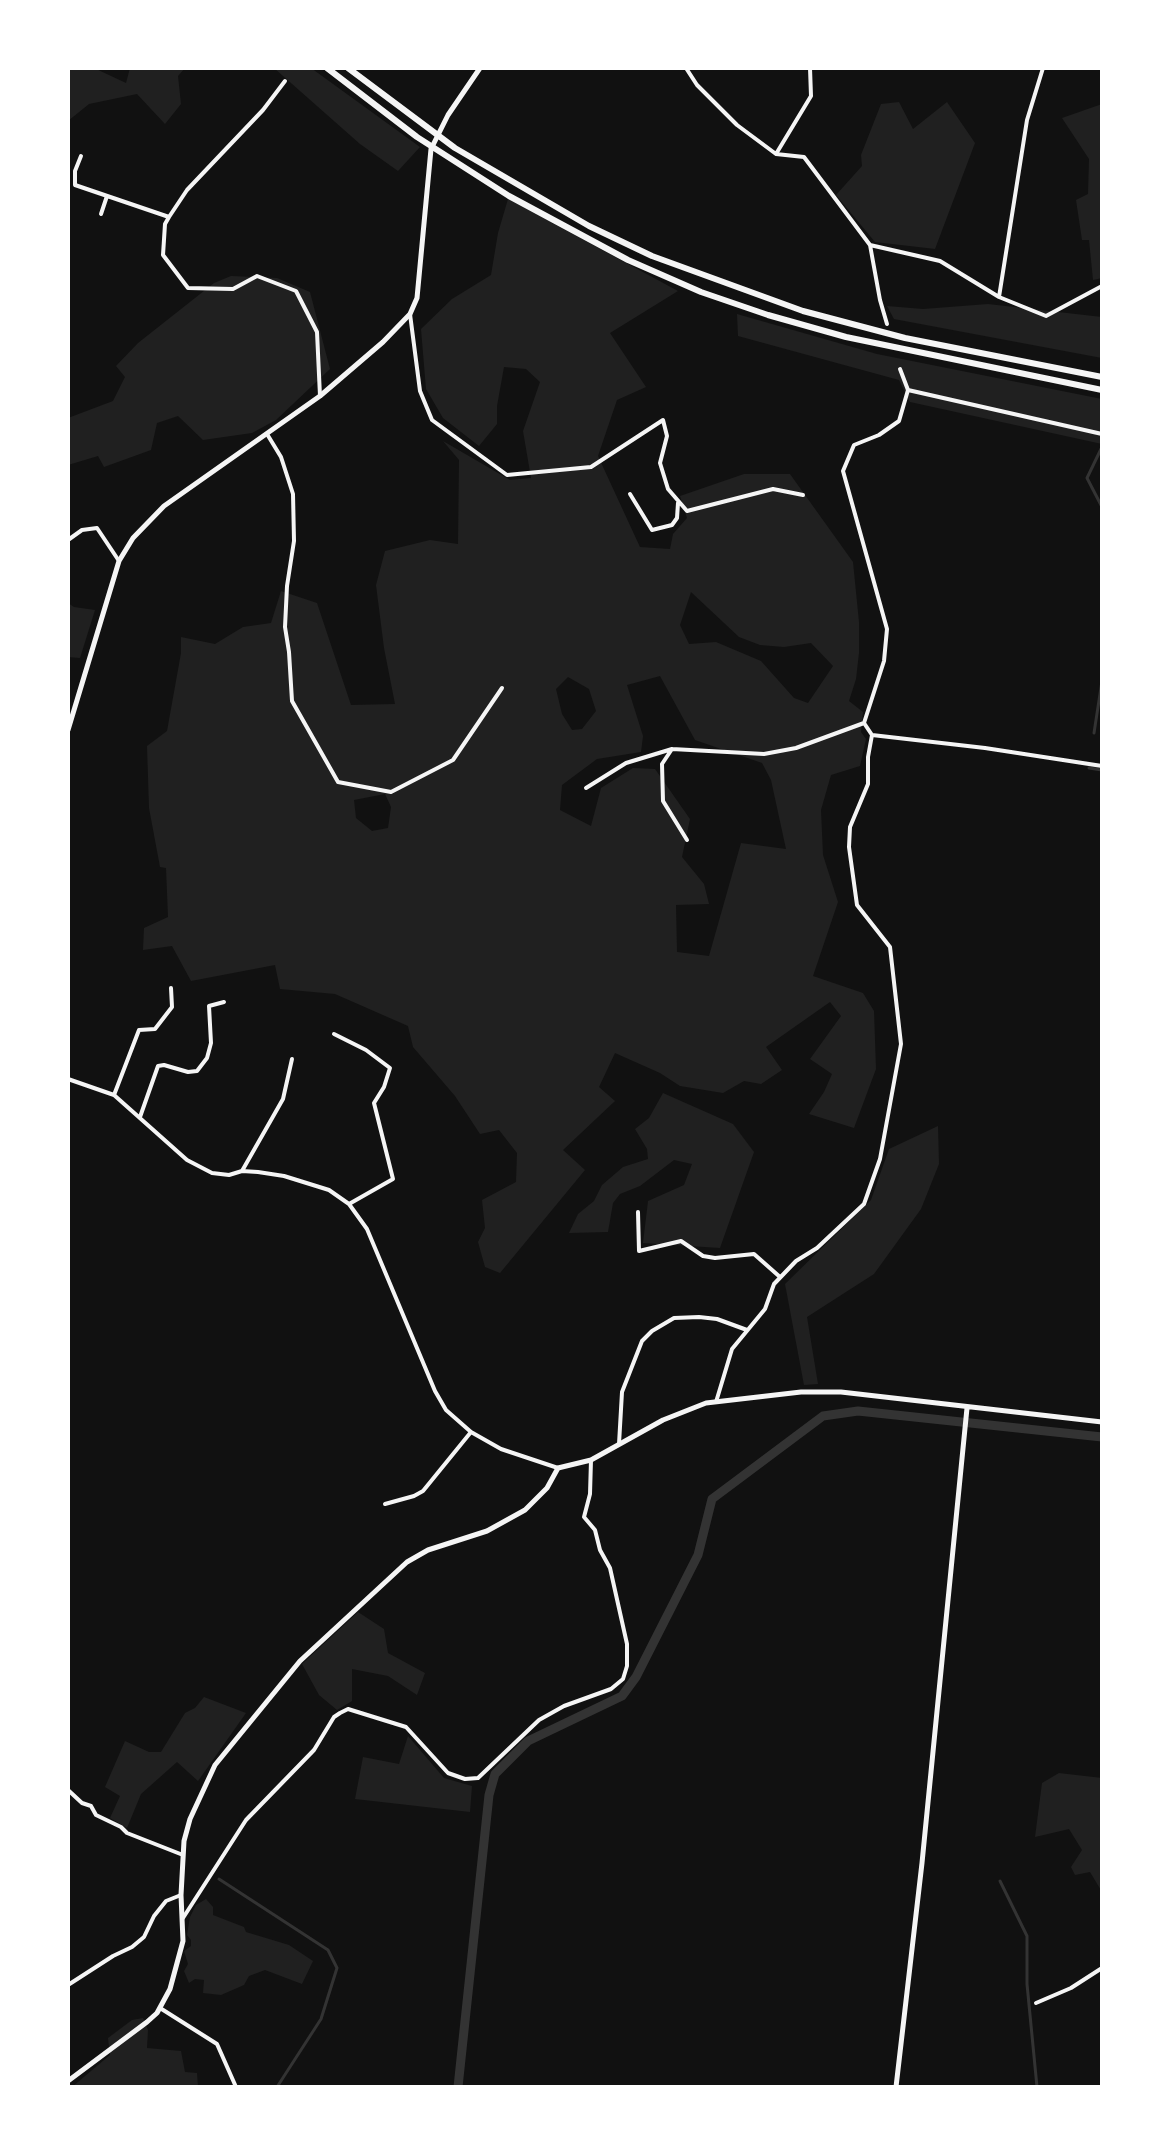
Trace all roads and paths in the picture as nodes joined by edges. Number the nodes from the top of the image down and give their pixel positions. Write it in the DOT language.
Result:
graph roads {
  1 [pos="327,68"];
  2 [pos="348,68"];
  3 [pos="480,68"];
  4 [pos="686,68"];
  5 [pos="810,68"];
  6 [pos="1043,68"];
  7 [pos="285,81"];
  8 [pos="776,154"];
  9 [pos="81,156"];
  10 [pos="107,196"];
  11 [pos="101,214"];
  12 [pos="169,217"];
  13 [pos="870,245"];
  14 [pos="1102,286"];
  15 [pos="999,297"];
  16 [pos="410,314"];
  17 [pos="887,324"];
  18 [pos="900,369"];
  19 [pos="1102,377"];
  20 [pos="908,390"];
  21 [pos="1102,390"];
  22 [pos="320,396"];
  23 [pos="267,434"];
  24 [pos="1102,434"];
  25 [pos="630,494"];
  26 [pos="803,495"];
  27 [pos="678,500"];
  28 [pos="68,540"];
  29 [pos="119,561"];
  30 [pos="502,688"];
  31 [pos="864,723"];
  32 [pos="68,730"];
  33 [pos="872,735"];
  34 [pos="672,749"];
  35 [pos="1102,766"];
  36 [pos="586,788"];
  37 [pos="687,840"];
  38 [pos="171,988"];
  39 [pos="224,1002"];
  40 [pos="334,1034"];
  41 [pos="292,1059"];
  42 [pos="68,1079"];
  43 [pos="114,1095"];
  44 [pos="140,1117"];
  45 [pos="242,1171"];
  46 [pos="349,1204"];
  47 [pos="638,1212"];
  48 [pos="780,1277"];
  49 [pos="747,1330"];
  50 [pos="716,1402"];
  51 [pos="967,1411"];
  52 [pos="1102,1422"];
  53 [pos="471,1432"];
  54 [pos="619,1445"];
  55 [pos="591,1460"];
  56 [pos="558,1468"];
  57 [pos="385,1504"];
  58 [pos="68,1790"];
  59 [pos="183,1855"];
  60 [pos="181,1895"];
  61 [pos="183,1918"];
  62 [pos="1102,1968"];
  63 [pos="68,1985"];
  64 [pos="1036,2003"];
  65 [pos="160,2008"];
  66 [pos="68,2081"];
  67 [pos="236,2087"];
  68 [pos="896,2087"];
  1 -- 21 [label="highway"];
  2 -- 19 [label="highway"];
  3 -- 16 [label="street"];
  4 -- 8 [label="street"];
  5 -- 8 [label="street"];
  6 -- 15 [label="street"];
  7 -- 12 [label="street"];
  8 -- 13 [label="street"];
  9 -- 10 [label="street"];
  10 -- 11 [label="street"];
  10 -- 12 [label="street"];
  12 -- 22 [label="street"];
  13 -- 15 [label="street"];
  13 -- 17 [label="street"];
  14 -- 15 [label="street"];
  16 -- 22 [label="street"];
  16 -- 27 [label="street"];
  18 -- 20 [label="street"];
  20 -- 24 [label="street"];
  20 -- 31 [label="street"];
  22 -- 23 [label="street"];
  23 -- 29 [label="street"];
  23 -- 30 [label="street"];
  25 -- 27 [label="street"];
  26 -- 27 [label="street"];
  28 -- 29 [label="street"];
  29 -- 32 [label="street"];
  31 -- 33 [label="street"];
  31 -- 34 [label="street"];
  33 -- 35 [label="street"];
  33 -- 48 [label="street"];
  34 -- 36 [label="street"];
  34 -- 37 [label="street"];
  38 -- 43 [label="street"];
  39 -- 44 [label="street"];
  40 -- 46 [label="street"];
  41 -- 45 [label="street"];
  42 -- 43 [label="street"];
  43 -- 44 [label="street"];
  44 -- 45 [label="street"];
  45 -- 46 [label="street"];
  46 -- 53 [label="street"];
  47 -- 48 [label="street"];
  48 -- 49 [label="street"];
  49 -- 50 [label="street"];
  49 -- 54 [label="street"];
  50 -- 51 [label="street"];
  50 -- 54 [label="street"];
  51 -- 52 [label="street"];
  51 -- 68 [label="street"];
  53 -- 56 [label="street"];
  53 -- 57 [label="street"];
  54 -- 55 [label="street"];
  55 -- 56 [label="street"];
  55 -- 61 [label="street"];
  56 -- 59 [label="street"];
  58 -- 59 [label="street"];
  59 -- 60 [label="street"];
  60 -- 61 [label="street"];
  60 -- 63 [label="street"];
  61 -- 65 [label="street"];
  62 -- 64 [label="street"];
  65 -- 66 [label="street"];
  65 -- 67 [label="street"];
}
